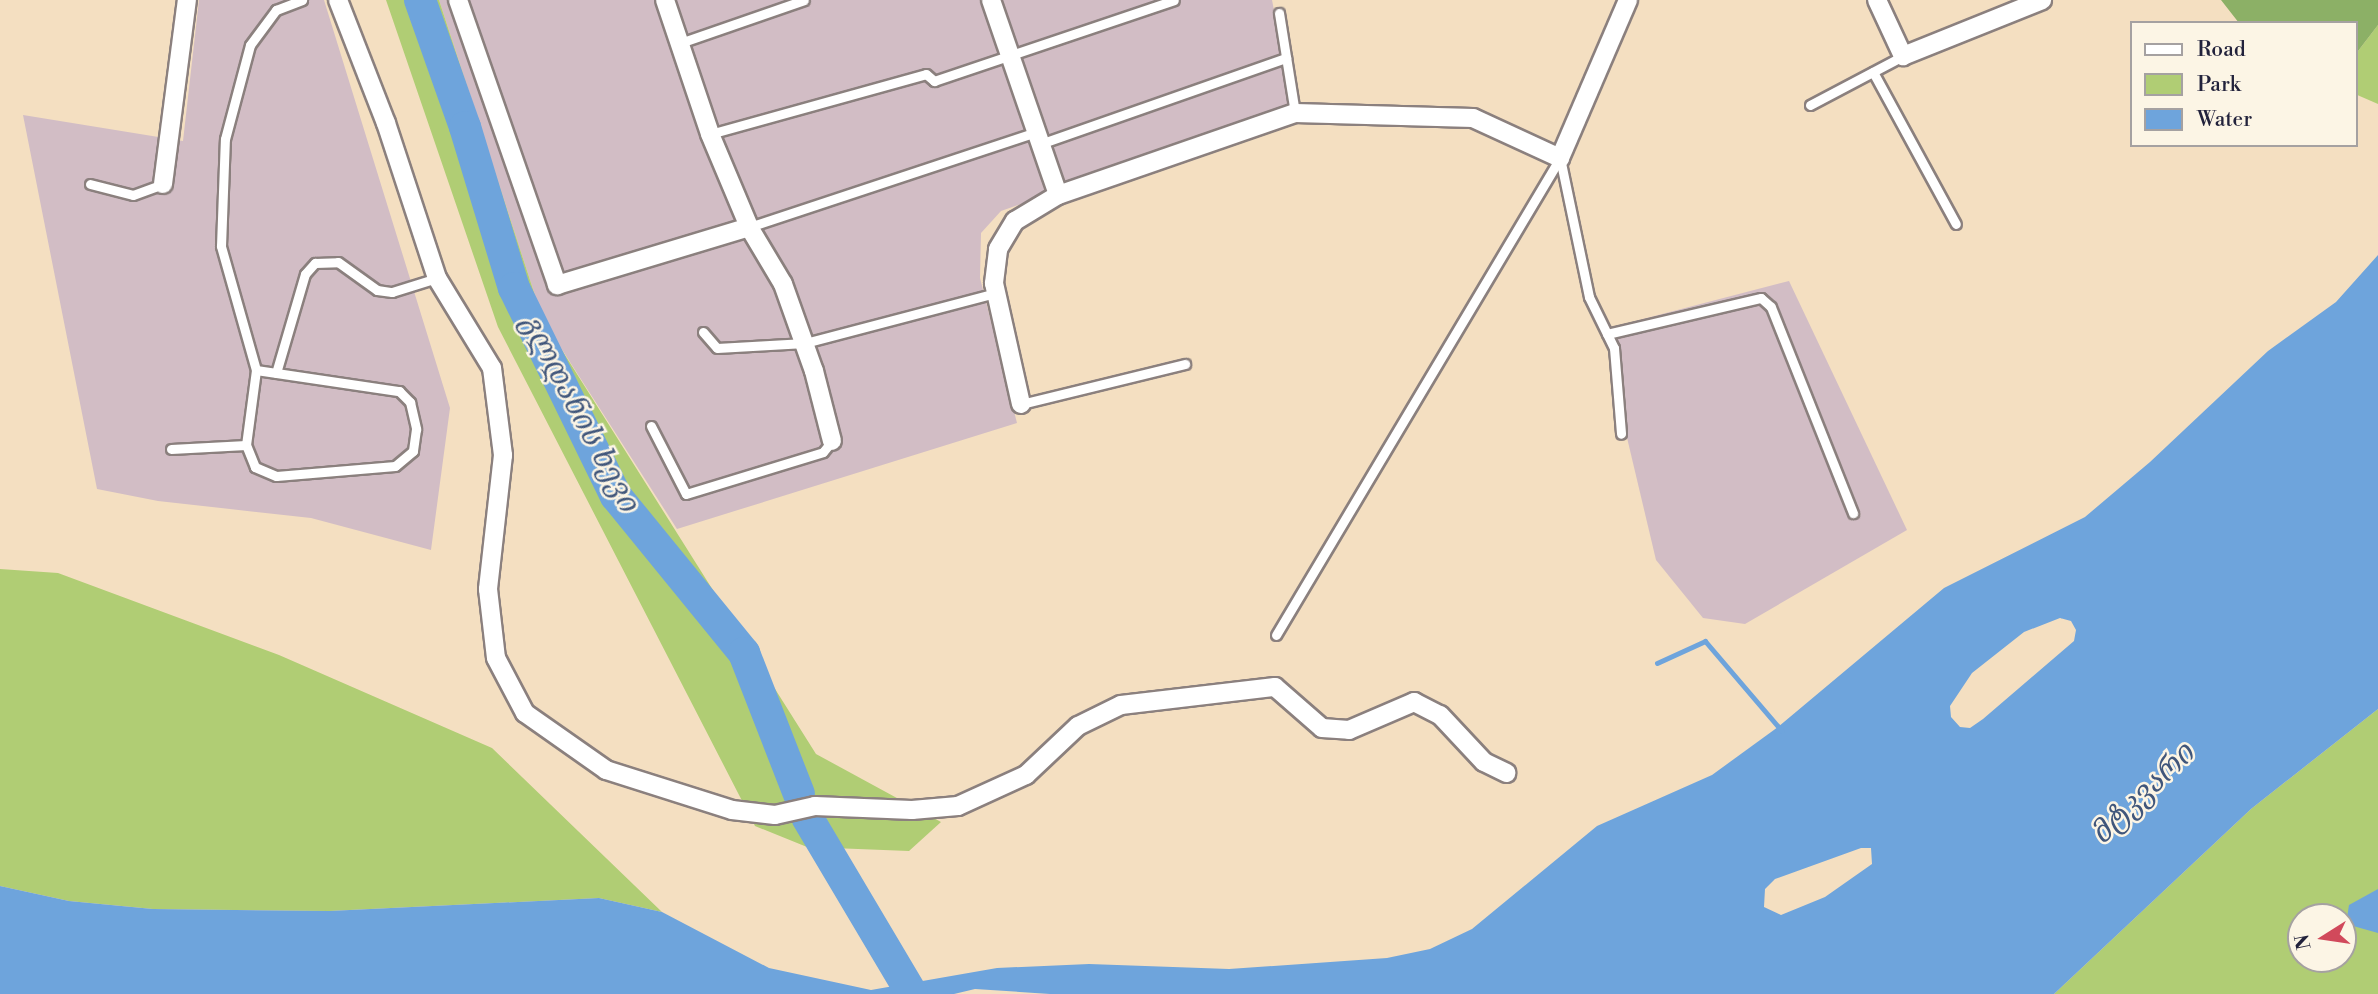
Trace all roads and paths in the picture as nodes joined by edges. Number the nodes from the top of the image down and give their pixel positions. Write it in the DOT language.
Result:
graph roads {
  1 [pos="187,0"];
  2 [pos="302,0"];
  3 [pos="338,0"];
  4 [pos="458,0"];
  5 [pos="665,0"];
  6 [pos="804,0"];
  7 [pos="991,0"];
  8 [pos="1174,0"];
  9 [pos="1628,0"];
  10 [pos="1877,0"];
  11 [pos="2042,0"];
  12 [pos="1279,13"];
  13 [pos="680,43"];
  14 [pos="1010,56"];
  15 [pos="1903,56"];
  16 [pos="1286,58"];
  17 [pos="1873,72"];
  18 [pos="1810,105"];
  19 [pos="1295,113"];
  20 [pos="710,134"];
  21 [pos="1038,138"];
  22 [pos="1560,158"];
  23 [pos="90,184"];
  24 [pos="163,184"];
  25 [pos="1058,195"];
  26 [pos="1956,224"];
  27 [pos="749,227"];
  28 [pos="437,278"];
  29 [pos="996,293"];
  30 [pos="703,332"];
  31 [pos="1607,334"];
  32 [pos="805,343"];
  33 [pos="1185,365"];
  34 [pos="256,370"];
  35 [pos="276,373"];
  36 [pos="1021,404"];
  37 [pos="651,426"];
  38 [pos="1621,434"];
  39 [pos="832,441"];
  40 [pos="246,445"];
  41 [pos="171,449"];
  42 [pos="1853,513"];
  43 [pos="1276,635"];
  44 [pos="1507,773"];
  1 -- 24 [label="street"];
  2 -- 34 [label="lane"];
  3 -- 28 [label="street"];
  4 -- 27 [label="street"];
  5 -- 13 [label="street"];
  6 -- 13 [label="lane"];
  7 -- 14 [label="street"];
  8 -- 14 [label="lane"];
  9 -- 22 [label="street"];
  10 -- 15 [label="street"];
  11 -- 15 [label="street"];
  12 -- 16 [label="lane"];
  13 -- 20 [label="street"];
  14 -- 20 [label="lane"];
  14 -- 21 [label="street"];
  15 -- 17 [label="lane"];
  16 -- 19 [label="lane"];
  16 -- 21 [label="lane"];
  17 -- 18 [label="lane"];
  17 -- 26 [label="lane"];
  19 -- 22 [label="street"];
  19 -- 25 [label="street"];
  20 -- 27 [label="street"];
  21 -- 25 [label="street"];
  21 -- 27 [label="lane"];
  22 -- 31 [label="lane"];
  22 -- 43 [label="lane"];
  23 -- 24 [label="lane"];
  25 -- 29 [label="street"];
  27 -- 32 [label="street"];
  28 -- 35 [label="lane"];
  28 -- 44 [label="street"];
  29 -- 32 [label="lane"];
  29 -- 36 [label="street"];
  30 -- 32 [label="lane"];
  31 -- 38 [label="lane"];
  31 -- 42 [label="lane"];
  32 -- 39 [label="street"];
  33 -- 36 [label="lane"];
  34 -- 35 [label="lane"];
  34 -- 40 [label="lane"];
  35 -- 40 [label="lane"];
  37 -- 39 [label="lane"];
  40 -- 41 [label="lane"];
}
